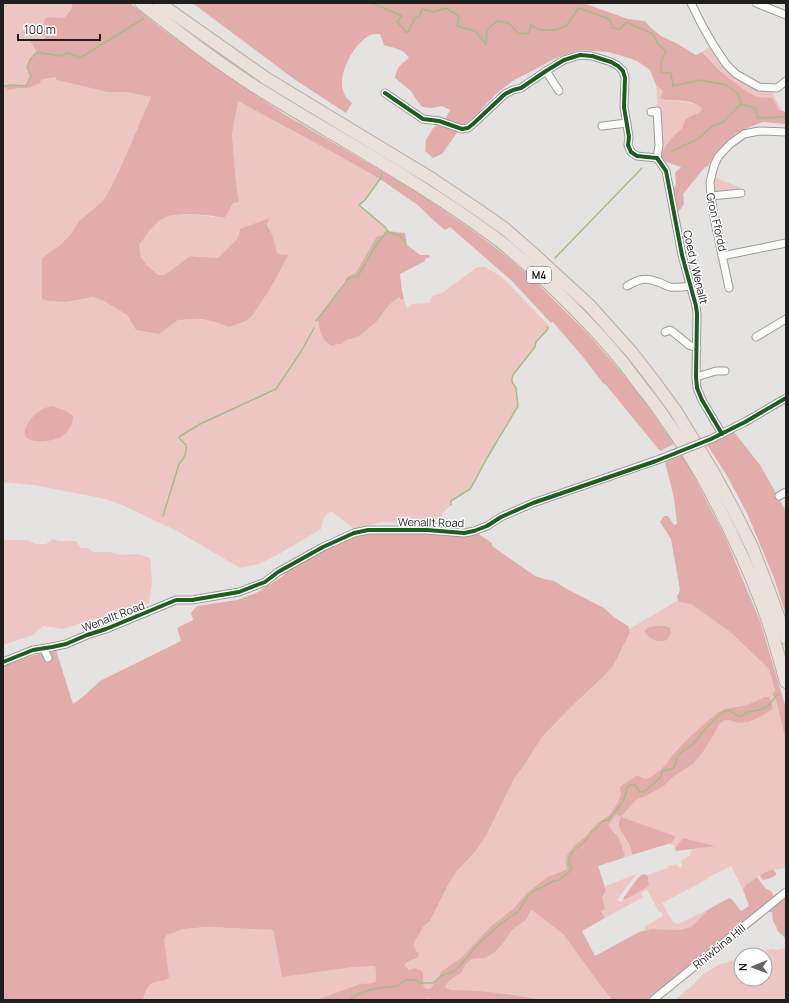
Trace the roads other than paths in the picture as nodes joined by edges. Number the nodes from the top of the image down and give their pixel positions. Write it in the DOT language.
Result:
graph roads {
  1 [pos="141,3"];
  2 [pos="159,3"];
  3 [pos="691,3"];
  4 [pos="756,3"];
  5 [pos="786,15"];
  6 [pos="546,71"];
  7 [pos="786,81"];
  8 [pos="560,91"];
  9 [pos="385,93"];
  10 [pos="651,112"];
  11 [pos="627,123"];
  12 [pos="602,126"];
  13 [pos="786,132"];
  14 [pos="657,158"];
  15 [pos="740,193"];
  16 [pos="710,196"];
  17 [pos="786,243"];
  18 [pos="722,256"];
  19 [pos="664,284"];
  20 [pos="627,286"];
  21 [pos="690,286"];
  22 [pos="729,288"];
  23 [pos="660,292"];
  24 [pos="786,319"];
  25 [pos="665,332"];
  26 [pos="756,337"];
  27 [pos="696,348"];
  28 [pos="725,371"];
  29 [pos="696,377"];
  30 [pos="786,398"];
  31 [pos="722,434"];
  32 [pos="786,638"];
  33 [pos="44,649"];
  34 [pos="48,658"];
  35 [pos="3,662"];
  36 [pos="786,682"];
  37 [pos="786,892"];
  38 [pos="653,1000"];
  1 -- 36 [label="highway, M4"];
  2 -- 32 [label="highway, M4"];
  3 -- 7 [label="street"];
  4 -- 5 [label="street"];
  6 -- 8 [label="street"];
  6 -- 9 [label="street"];
  6 -- 11 [label="street"];
  10 -- 14 [label="street"];
  11 -- 12 [label="street"];
  11 -- 14 [label="street"];
  13 -- 16 [label="street, Gron Ffordd"];
  14 -- 21 [label="street, Coed y Wenallt"];
  15 -- 16 [label="street"];
  16 -- 18 [label="street, Gron Ffordd"];
  17 -- 18 [label="street, Gron Ffordd"];
  18 -- 22 [label="street"];
  19 -- 20 [label="street"];
  19 -- 21 [label="street"];
  19 -- 23 [label="street"];
  21 -- 27 [label="street, Coed y Wenallt"];
  24 -- 26 [label="street"];
  25 -- 27 [label="street"];
  27 -- 29 [label="street, Coed y Wenallt"];
  28 -- 29 [label="street"];
  29 -- 31 [label="street, Coed y Wenallt"];
  30 -- 31 [label="street, Wenallt Road"];
  31 -- 33 [label="street, Wenallt Road, bridge"];
  33 -- 34 [label="street"];
  33 -- 35 [label="street, Wenallt Road"];
  37 -- 38 [label="street, Rhiwbina Hill"];
}
